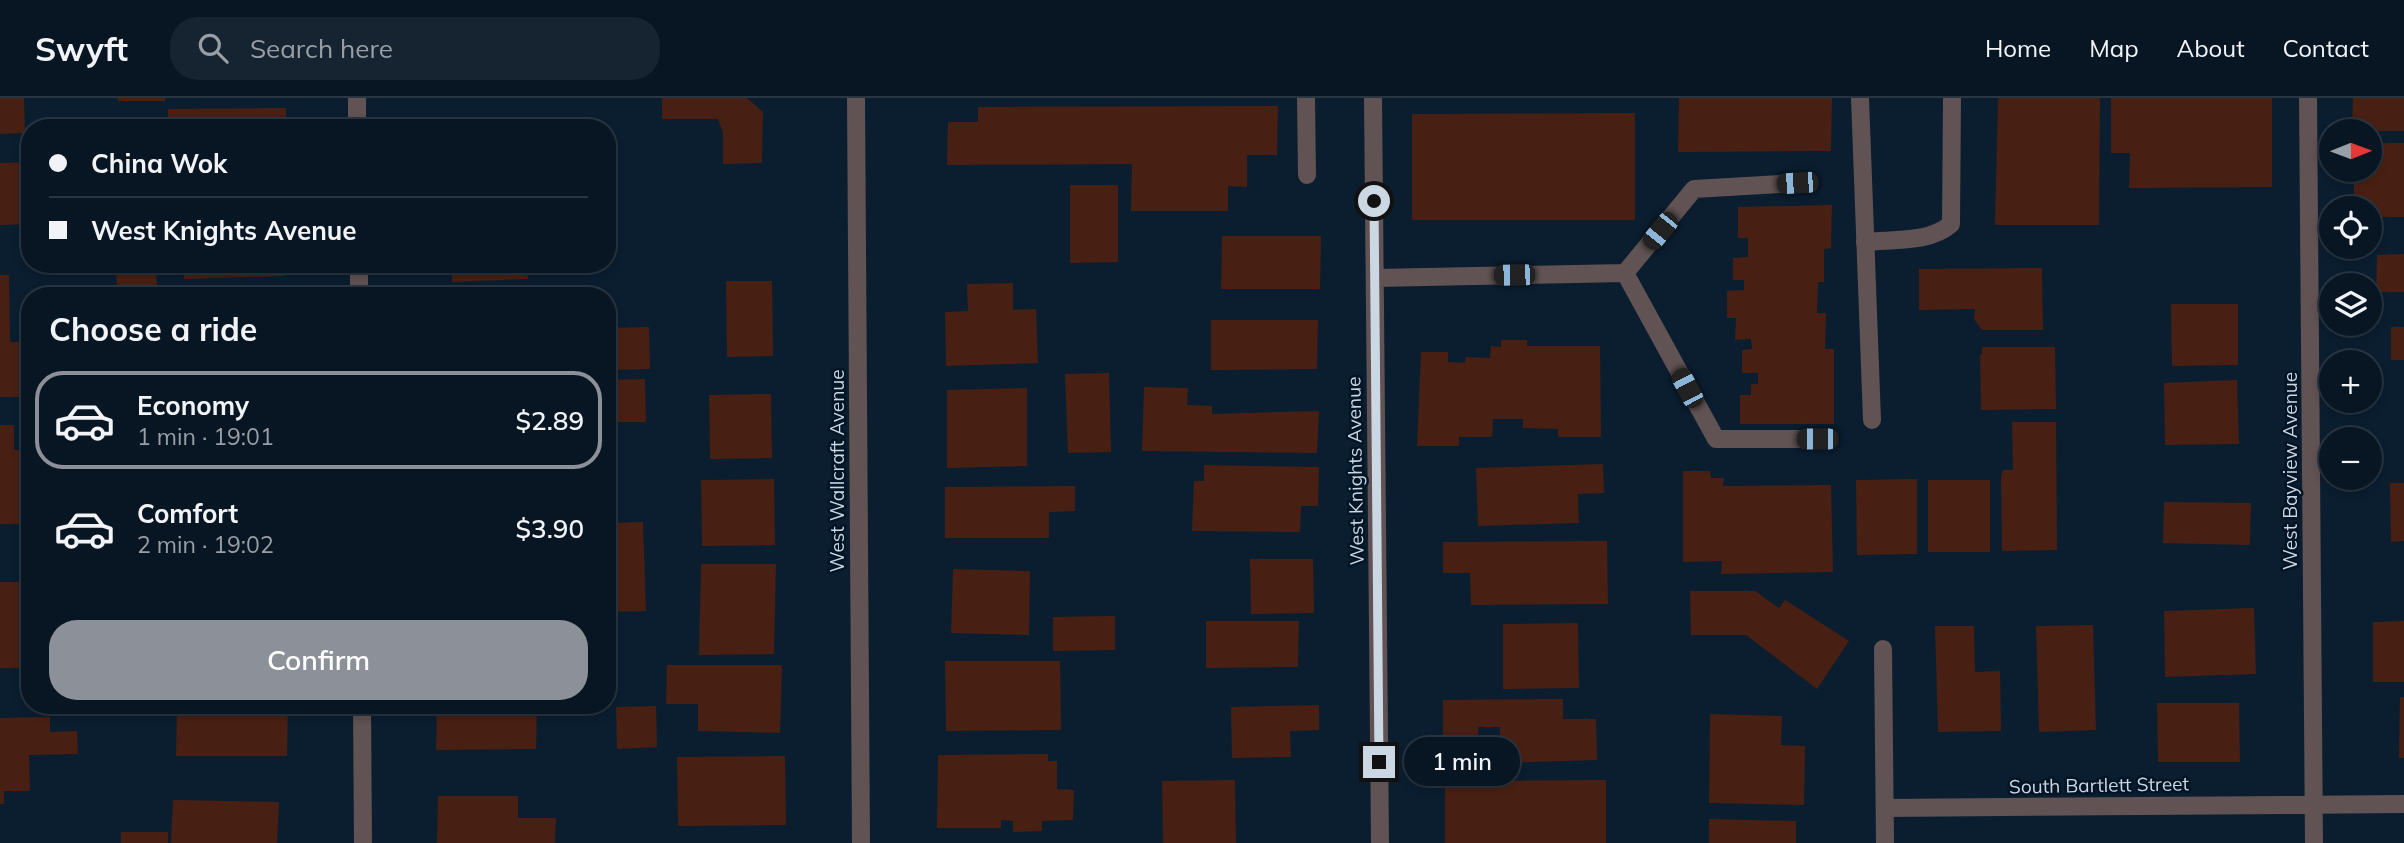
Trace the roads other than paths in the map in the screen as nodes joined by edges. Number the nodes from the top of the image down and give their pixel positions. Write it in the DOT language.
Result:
graph roads {
  1 [pos="357,98"];
  2 [pos="856,98"];
  3 [pos="1306,98"];
  4 [pos="1373,98"];
  5 [pos="1860,98"];
  6 [pos="1952,98"];
  7 [pos="2308,98"];
  8 [pos="358,119"];
  9 [pos="1307,175"];
  10 [pos="1797,183"];
  11 [pos="1865,242"];
  12 [pos="1625,273"];
  13 [pos="1375,278"];
  14 [pos="1872,420"];
  15 [pos="1817,439"];
  16 [pos="1883,649"];
  17 [pos="362,714"];
  18 [pos="2404,803"];
  19 [pos="2314,804"];
  20 [pos="1885,808"];
  21 [pos="363,843"];
  22 [pos="861,843"];
  23 [pos="1380,843"];
  24 [pos="1885,843"];
  25 [pos="2314,843"];
  1 -- 8 [label="street"];
  2 -- 22 [label="street, West Wallcraft Avenue"];
  3 -- 9 [label="street"];
  4 -- 13 [label="street, West Knights Avenue"];
  5 -- 11 [label="street"];
  6 -- 11 [label="street"];
  7 -- 19 [label="street, West Bayview Avenue"];
  10 -- 12 [label="street"];
  11 -- 14 [label="street"];
  12 -- 13 [label="street"];
  12 -- 15 [label="street"];
  13 -- 23 [label="street, West Knights Avenue"];
  16 -- 20 [label="street"];
  17 -- 21 [label="street"];
  18 -- 19 [label="street, South Bartlett Street"];
  19 -- 20 [label="street, South Bartlett Street"];
  19 -- 25 [label="street, West Bayview Avenue"];
  20 -- 24 [label="street"];
}
